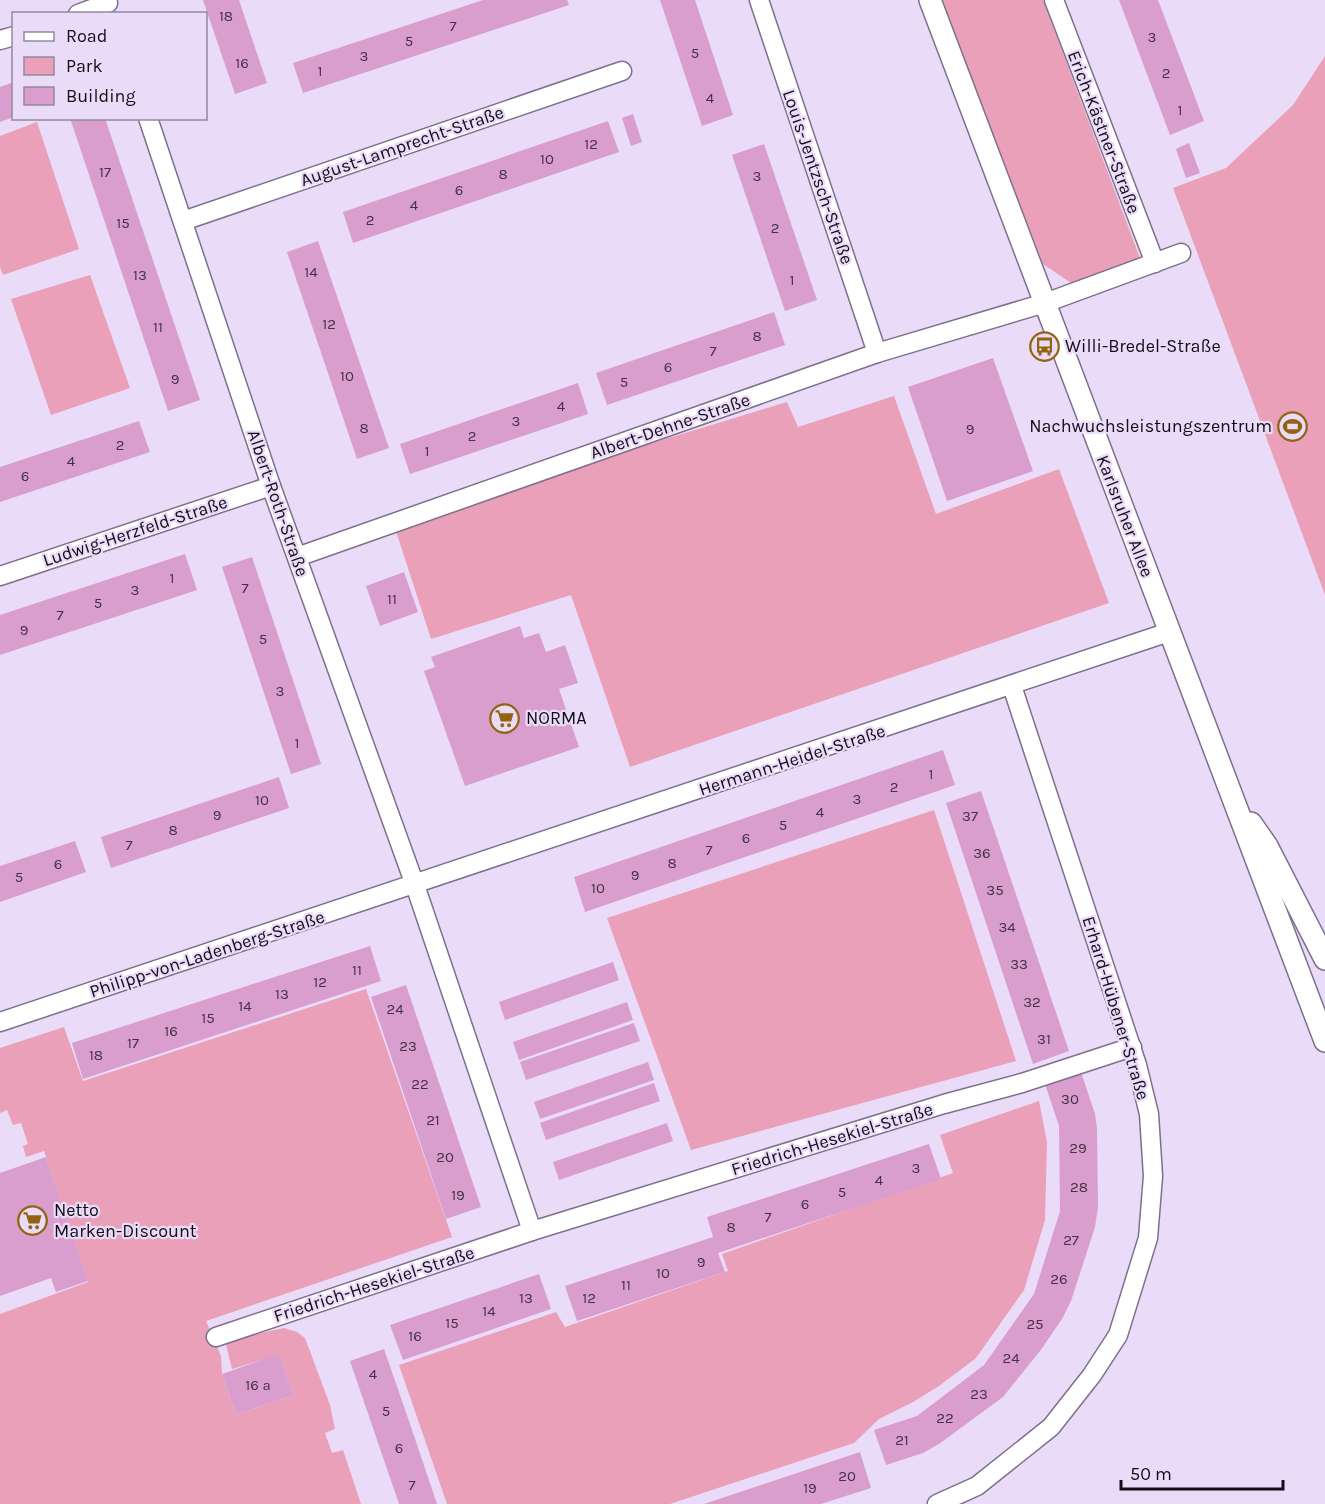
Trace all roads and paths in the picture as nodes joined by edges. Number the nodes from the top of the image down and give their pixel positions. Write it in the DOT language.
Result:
graph roads {
  1 [pos="759,0"];
  2 [pos="930,0"];
  3 [pos="1054,0"];
  4 [pos="109,5"];
  5 [pos="85,12"];
  6 [pos="622,71"];
  7 [pos="149,120"];
  8 [pos="183,221"];
  9 [pos="1181,254"];
  10 [pos="1155,263"];
  11 [pos="1045,303"];
  12 [pos="877,353"];
  13 [pos="271,486"];
  14 [pos="297,557"];
  15 [pos="0,576"];
  16 [pos="1169,633"];
  17 [pos="1012,686"];
  18 [pos="1232,795"];
  19 [pos="415,885"];
  20 [pos="1325,959"];
  21 [pos="0,1022"];
  22 [pos="1325,1041"];
  23 [pos="1132,1047"];
  24 [pos="532,1231"];
  25 [pos="216,1336"];
  26 [pos="937,1504"];
  1 -- 12 [label="street, Louis-Jentzsch-Straße"];
  2 -- 11 [label="street, Karlsruher Allee"];
  3 -- 10 [label="street, Erich-Kästner-Straße"];
  4 -- 5 [label="street"];
  6 -- 8 [label="street, August-Lamprecht-Straße"];
  7 -- 8 [label="street, Albert-Roth-Straße"];
  8 -- 13 [label="street, Albert-Roth-Straße"];
  9 -- 10 [label="street"];
  10 -- 11 [label="street"];
  11 -- 12 [label="street, Albert-Dehne-Straße"];
  11 -- 16 [label="street, Karlsruher Allee"];
  12 -- 14 [label="street, Albert-Dehne-Straße"];
  13 -- 14 [label="street, Albert-Roth-Straße"];
  13 -- 15 [label="street, Ludwig-Herzfeld-Straße"];
  14 -- 19 [label="street, Albert-Roth-Straße"];
  16 -- 17 [label="street, Hermann-Heidel-Straße"];
  16 -- 18 [label="street, Karlsruher Allee"];
  17 -- 19 [label="street, Hermann-Heidel-Straße"];
  17 -- 23 [label="street, Erhard-Hübener-Straße"];
  18 -- 20 [label="street, Karlsruher Allee"];
  18 -- 22 [label="street, Karlsruher Allee"];
  19 -- 21 [label="street, Philipp-von-Ladenberg-Straße"];
  19 -- 24 [label="street"];
  23 -- 24 [label="street, Friedrich-Hesekiel-Straße"];
  23 -- 26 [label="street, Erhard-Hübener-Straße"];
  24 -- 25 [label="street, Friedrich-Hesekiel-Straße"];
}
